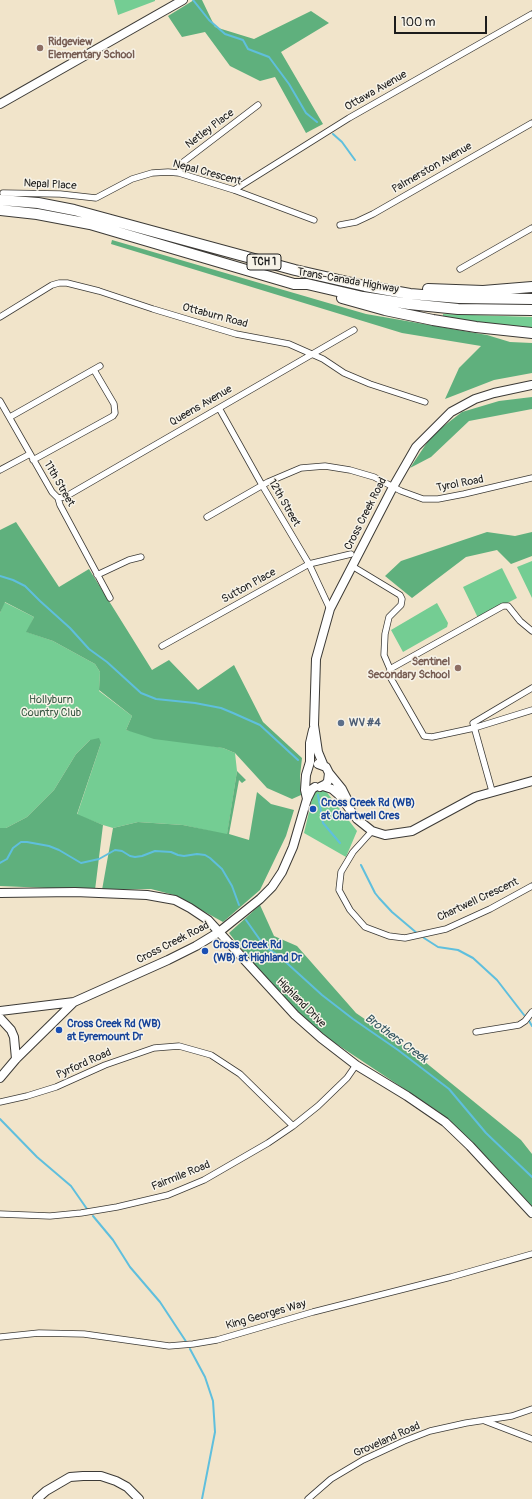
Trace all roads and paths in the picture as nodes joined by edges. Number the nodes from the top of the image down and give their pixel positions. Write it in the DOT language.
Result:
graph roads {
  1 [pos="183,0"];
  2 [pos="532,14"];
  3 [pos="0,104"];
  4 [pos="258,105"];
  5 [pos="532,123"];
  6 [pos="179,174"];
  7 [pos="234,190"];
  8 [pos="1,197"];
  9 [pos="96,198"];
  10 [pos="0,210"];
  11 [pos="314,220"];
  12 [pos="340,225"];
  13 [pos="532,228"];
  14 [pos="272,264"];
  15 [pos="460,269"];
  16 [pos="294,284"];
  17 [pos="532,287"];
  18 [pos="532,299"];
  19 [pos="532,310"];
  20 [pos="0,317"];
  21 [pos="354,330"];
  22 [pos="532,333"];
  23 [pos="312,354"];
  24 [pos="100,366"];
  25 [pos="94,370"];
  26 [pos="532,386"];
  27 [pos="0,401"];
  28 [pos="425,402"];
  29 [pos="219,408"];
  30 [pos="10,417"];
  31 [pos="30,454"];
  32 [pos="33,460"];
  33 [pos="0,470"];
  34 [pos="532,478"];
  35 [pos="262,485"];
  36 [pos="392,487"];
  37 [pos="58,498"];
  38 [pos="206,517"];
  39 [pos="351,554"];
  40 [pos="141,557"];
  41 [pos="309,564"];
  42 [pos="352,566"];
  43 [pos="97,574"];
  44 [pos="110,598"];
  45 [pos="330,609"];
  46 [pos="532,631"];
  47 [pos="162,646"];
  48 [pos="390,669"];
  49 [pos="532,688"];
  50 [pos="532,710"];
  51 [pos="314,725"];
  52 [pos="474,728"];
  53 [pos="322,764"];
  54 [pos="309,768"];
  55 [pos="329,773"];
  56 [pos="307,779"];
  57 [pos="532,781"];
  58 [pos="319,786"];
  59 [pos="492,791"];
  60 [pos="307,799"];
  61 [pos="350,809"];
  62 [pos="372,831"];
  63 [pos="532,886"];
  64 [pos="0,893"];
  65 [pos="219,932"];
  66 [pos="74,1002"];
  67 [pos="0,1011"];
  68 [pos="532,1012"];
  69 [pos="0,1018"];
  70 [pos="476,1032"];
  71 [pos="16,1059"];
  72 [pos="356,1065"];
  73 [pos="0,1078"];
  74 [pos="0,1102"];
  75 [pos="293,1126"];
  76 [pos="532,1213"];
  77 [pos="0,1214"];
  78 [pos="532,1254"];
  79 [pos="0,1337"];
  80 [pos="532,1409"];
  81 [pos="485,1421"];
  82 [pos="532,1439"];
  83 [pos="37,1499"];
  84 [pos="139,1499"];
  85 [pos="308,1499"];
  1 -- 3 [label="street"];
  2 -- 7 [label="street, Ottawa Avenue"];
  4 -- 6 [label="street, Netley Place"];
  5 -- 12 [label="street, Palmerston Avenue"];
  6 -- 7 [label="street, Nepal Crescent"];
  6 -- 9 [label="street, Nepal Crescent"];
  7 -- 11 [label="street, Nepal Crescent"];
  8 -- 9 [label="street, Nepal Place"];
  8 -- 14 [label="highway, Trans-Canada Highway / TCH 1"];
  10 -- 16 [label="highway, Trans-Canada Highway / TCH 1"];
  13 -- 15 [label="street"];
  14 -- 17 [label="highway"];
  14 -- 18 [label="highway, Trans-Canada Highway / TCH 1"];
  16 -- 19 [label="highway, Trans-Canada Highway / TCH 1"];
  16 -- 22 [label="highway"];
  20 -- 23 [label="street, Ottaburn Road"];
  21 -- 23 [label="street, Queens Avenue"];
  23 -- 28 [label="street, Ottaburn Road"];
  23 -- 29 [label="street, Queens Avenue"];
  24 -- 25 [label="street"];
  25 -- 30 [label="street"];
  25 -- 32 [label="street"];
  26 -- 36 [label="street, Cross Creek Road"];
  27 -- 30 [label="street, 11th Street"];
  29 -- 35 [label="street, 12th Street"];
  29 -- 37 [label="street, Queens Avenue"];
  30 -- 31 [label="street, 11th Street"];
  31 -- 32 [label="street, 11th Street"];
  31 -- 33 [label="street"];
  32 -- 37 [label="street, 11th Street"];
  34 -- 36 [label="street, Tyrol Road"];
  35 -- 36 [label="street, Tyrol Road"];
  35 -- 38 [label="street, Tyrol Road"];
  35 -- 41 [label="street, 12th Street"];
  36 -- 42 [label="street, Cross Creek Road"];
  37 -- 43 [label="street, 11th Street"];
  39 -- 41 [label="street, Sutton Place"];
  40 -- 43 [label="street"];
  41 -- 45 [label="street, 12th Street"];
  41 -- 47 [label="street, Sutton Place"];
  42 -- 45 [label="street, Cross Creek Road"];
  42 -- 48 [label="street"];
  43 -- 44 [label="street, 11th Street"];
  45 -- 51 [label="street, Cross Creek Road"];
  46 -- 48 [label="street"];
  48 -- 52 [label="street"];
  49 -- 52 [label="street"];
  50 -- 52 [label="street"];
  51 -- 53 [label="street, Cross Creek Road"];
  51 -- 54 [label="street, Cross Creek Road"];
  52 -- 59 [label="street"];
  53 -- 54 [label="street"];
  53 -- 55 [label="street"];
  54 -- 56 [label="street"];
  55 -- 58 [label="street"];
  55 -- 61 [label="street"];
  56 -- 58 [label="street"];
  56 -- 60 [label="street, Cross Creek Road"];
  57 -- 59 [label="street"];
  58 -- 60 [label="street, Cross Creek Road"];
  58 -- 61 [label="street"];
  59 -- 62 [label="street"];
  60 -- 65 [label="street, Cross Creek Road"];
  61 -- 62 [label="street"];
  62 -- 63 [label="street, Chartwell Crescent"];
  64 -- 65 [label="street, Highland Drive"];
  65 -- 66 [label="street, Cross Creek Road"];
  65 -- 72 [label="street, Highland Drive"];
  66 -- 67 [label="street, Cross Creek Road"];
  66 -- 71 [label="street, Cross Creek Road"];
  68 -- 70 [label="street"];
  69 -- 71 [label="street"];
  71 -- 73 [label="street, Cross Creek Road"];
  72 -- 75 [label="street, Fairmile Road"];
  72 -- 76 [label="street, Highland Drive"];
  74 -- 75 [label="street, Pyrford Road"];
  75 -- 77 [label="street, Fairmile Road"];
  78 -- 79 [label="street, King Georges Way"];
  80 -- 81 [label="street, Groveland Road"];
  81 -- 82 [label="street"];
  81 -- 85 [label="street, Groveland Road"];
  83 -- 84 [label="street"];
}
